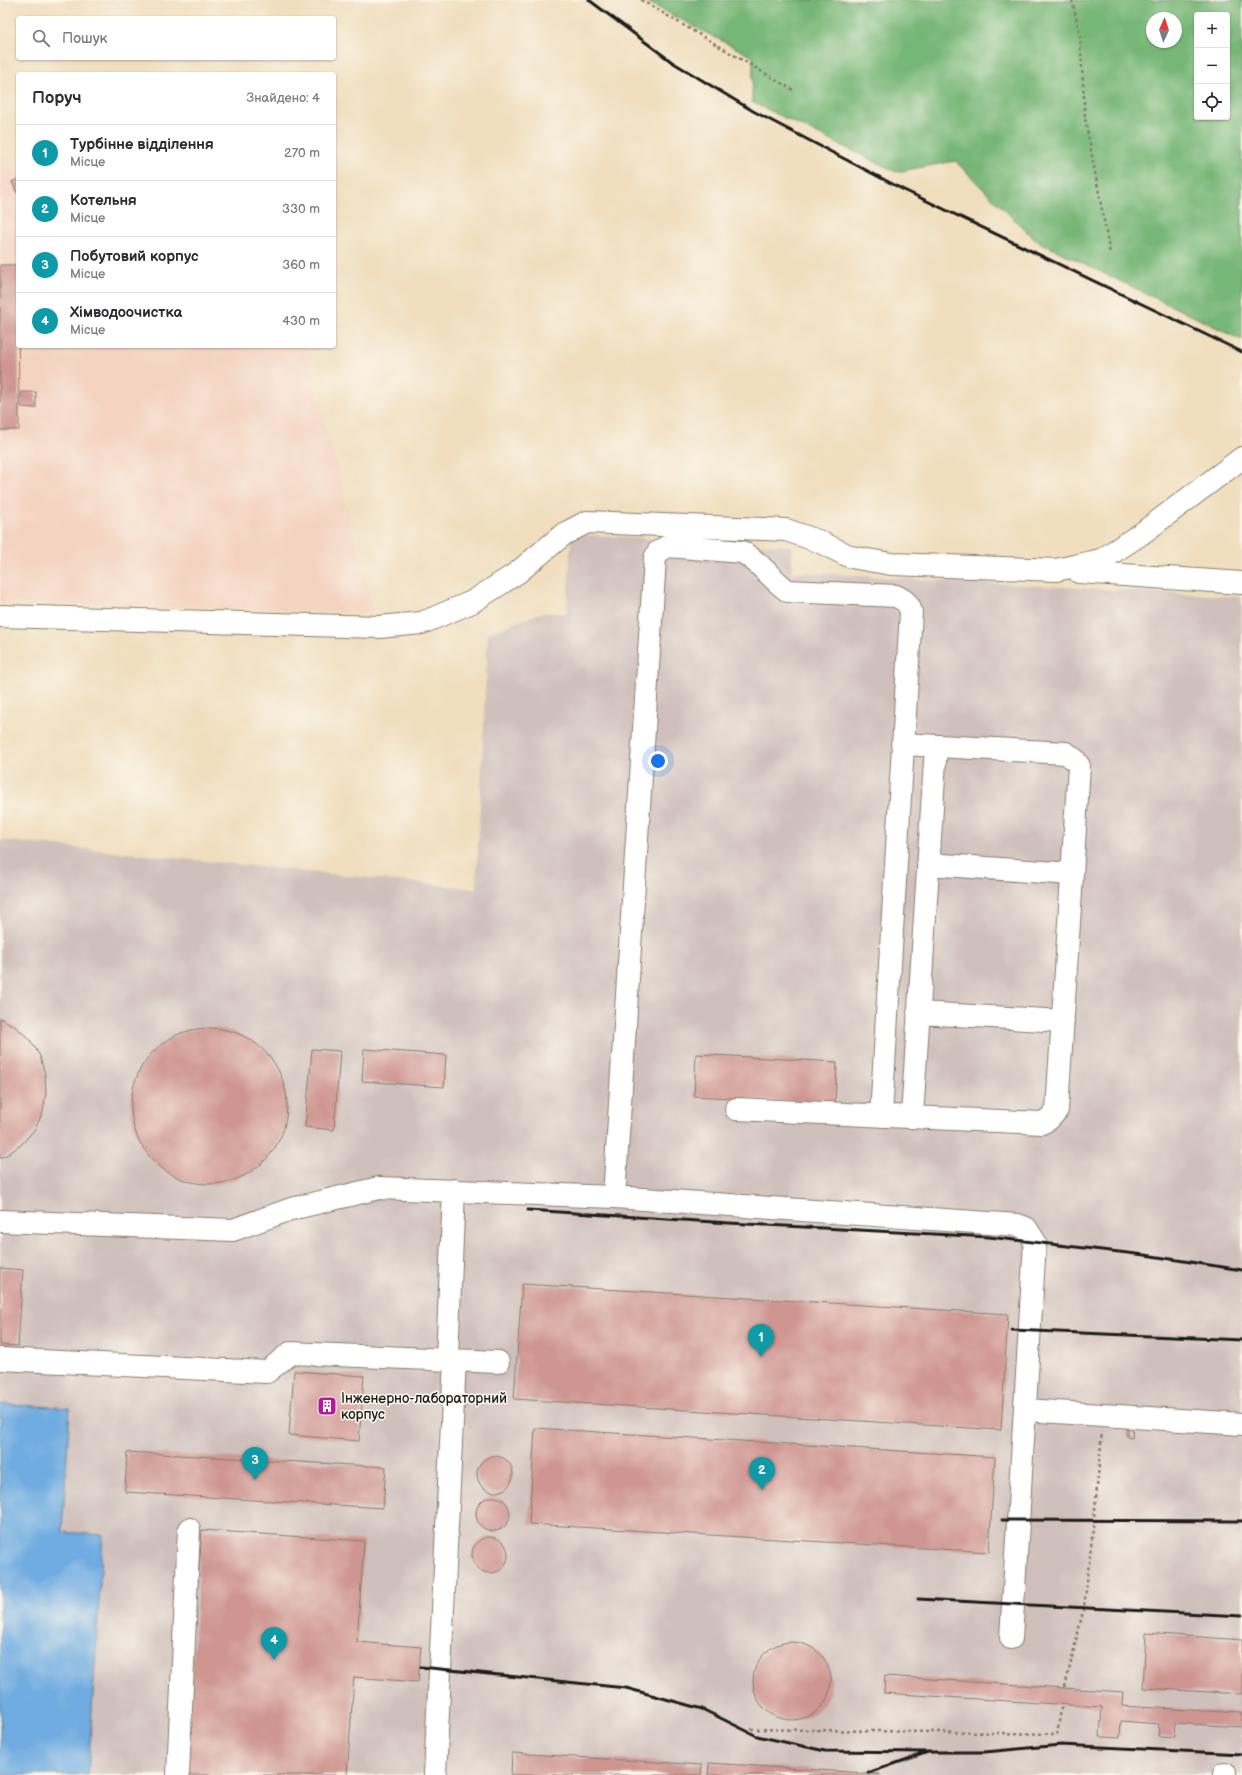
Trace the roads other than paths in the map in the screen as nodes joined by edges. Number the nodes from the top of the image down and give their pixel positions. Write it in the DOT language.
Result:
graph roads {
  1 [pos="1242,458"];
  2 [pos="1056,570"];
  3 [pos="1242,583"];
  4 [pos="0,616"];
  5 [pos="902,744"];
  6 [pos="936,746"];
  7 [pos="928,864"];
  8 [pos="1072,874"];
  9 [pos="918,1013"];
  10 [pos="1063,1021"];
  11 [pos="736,1109"];
  12 [pos="881,1116"];
  13 [pos="912,1117"];
  14 [pos="454,1190"];
  15 [pos="614,1197"];
  16 [pos="0,1221"];
  17 [pos="0,1359"];
  18 [pos="451,1360"];
  19 [pos="498,1362"];
  20 [pos="1025,1410"];
  21 [pos="1242,1424"];
  22 [pos="189,1529"];
  23 [pos="1011,1638"];
  24 [pos="178,1775"];
  25 [pos="435,1775"];
  1 -- 2 [label="lane"];
  2 -- 3 [label="lane"];
  2 -- 4 [label="lane"];
  5 -- 6 [label="lane"];
  5 -- 12 [label="lane"];
  5 -- 15 [label="lane"];
  6 -- 7 [label="lane"];
  6 -- 8 [label="lane"];
  7 -- 8 [label="lane"];
  7 -- 9 [label="lane"];
  8 -- 10 [label="lane"];
  9 -- 10 [label="lane"];
  9 -- 13 [label="lane"];
  10 -- 13 [label="lane"];
  11 -- 12 [label="lane"];
  12 -- 13 [label="lane"];
  14 -- 15 [label="lane"];
  14 -- 16 [label="lane"];
  14 -- 18 [label="lane"];
  15 -- 20 [label="lane"];
  17 -- 18 [label="lane"];
  18 -- 19 [label="lane"];
  18 -- 25 [label="lane"];
  20 -- 21 [label="lane"];
  20 -- 23 [label="lane"];
  22 -- 24 [label="lane"];
}
